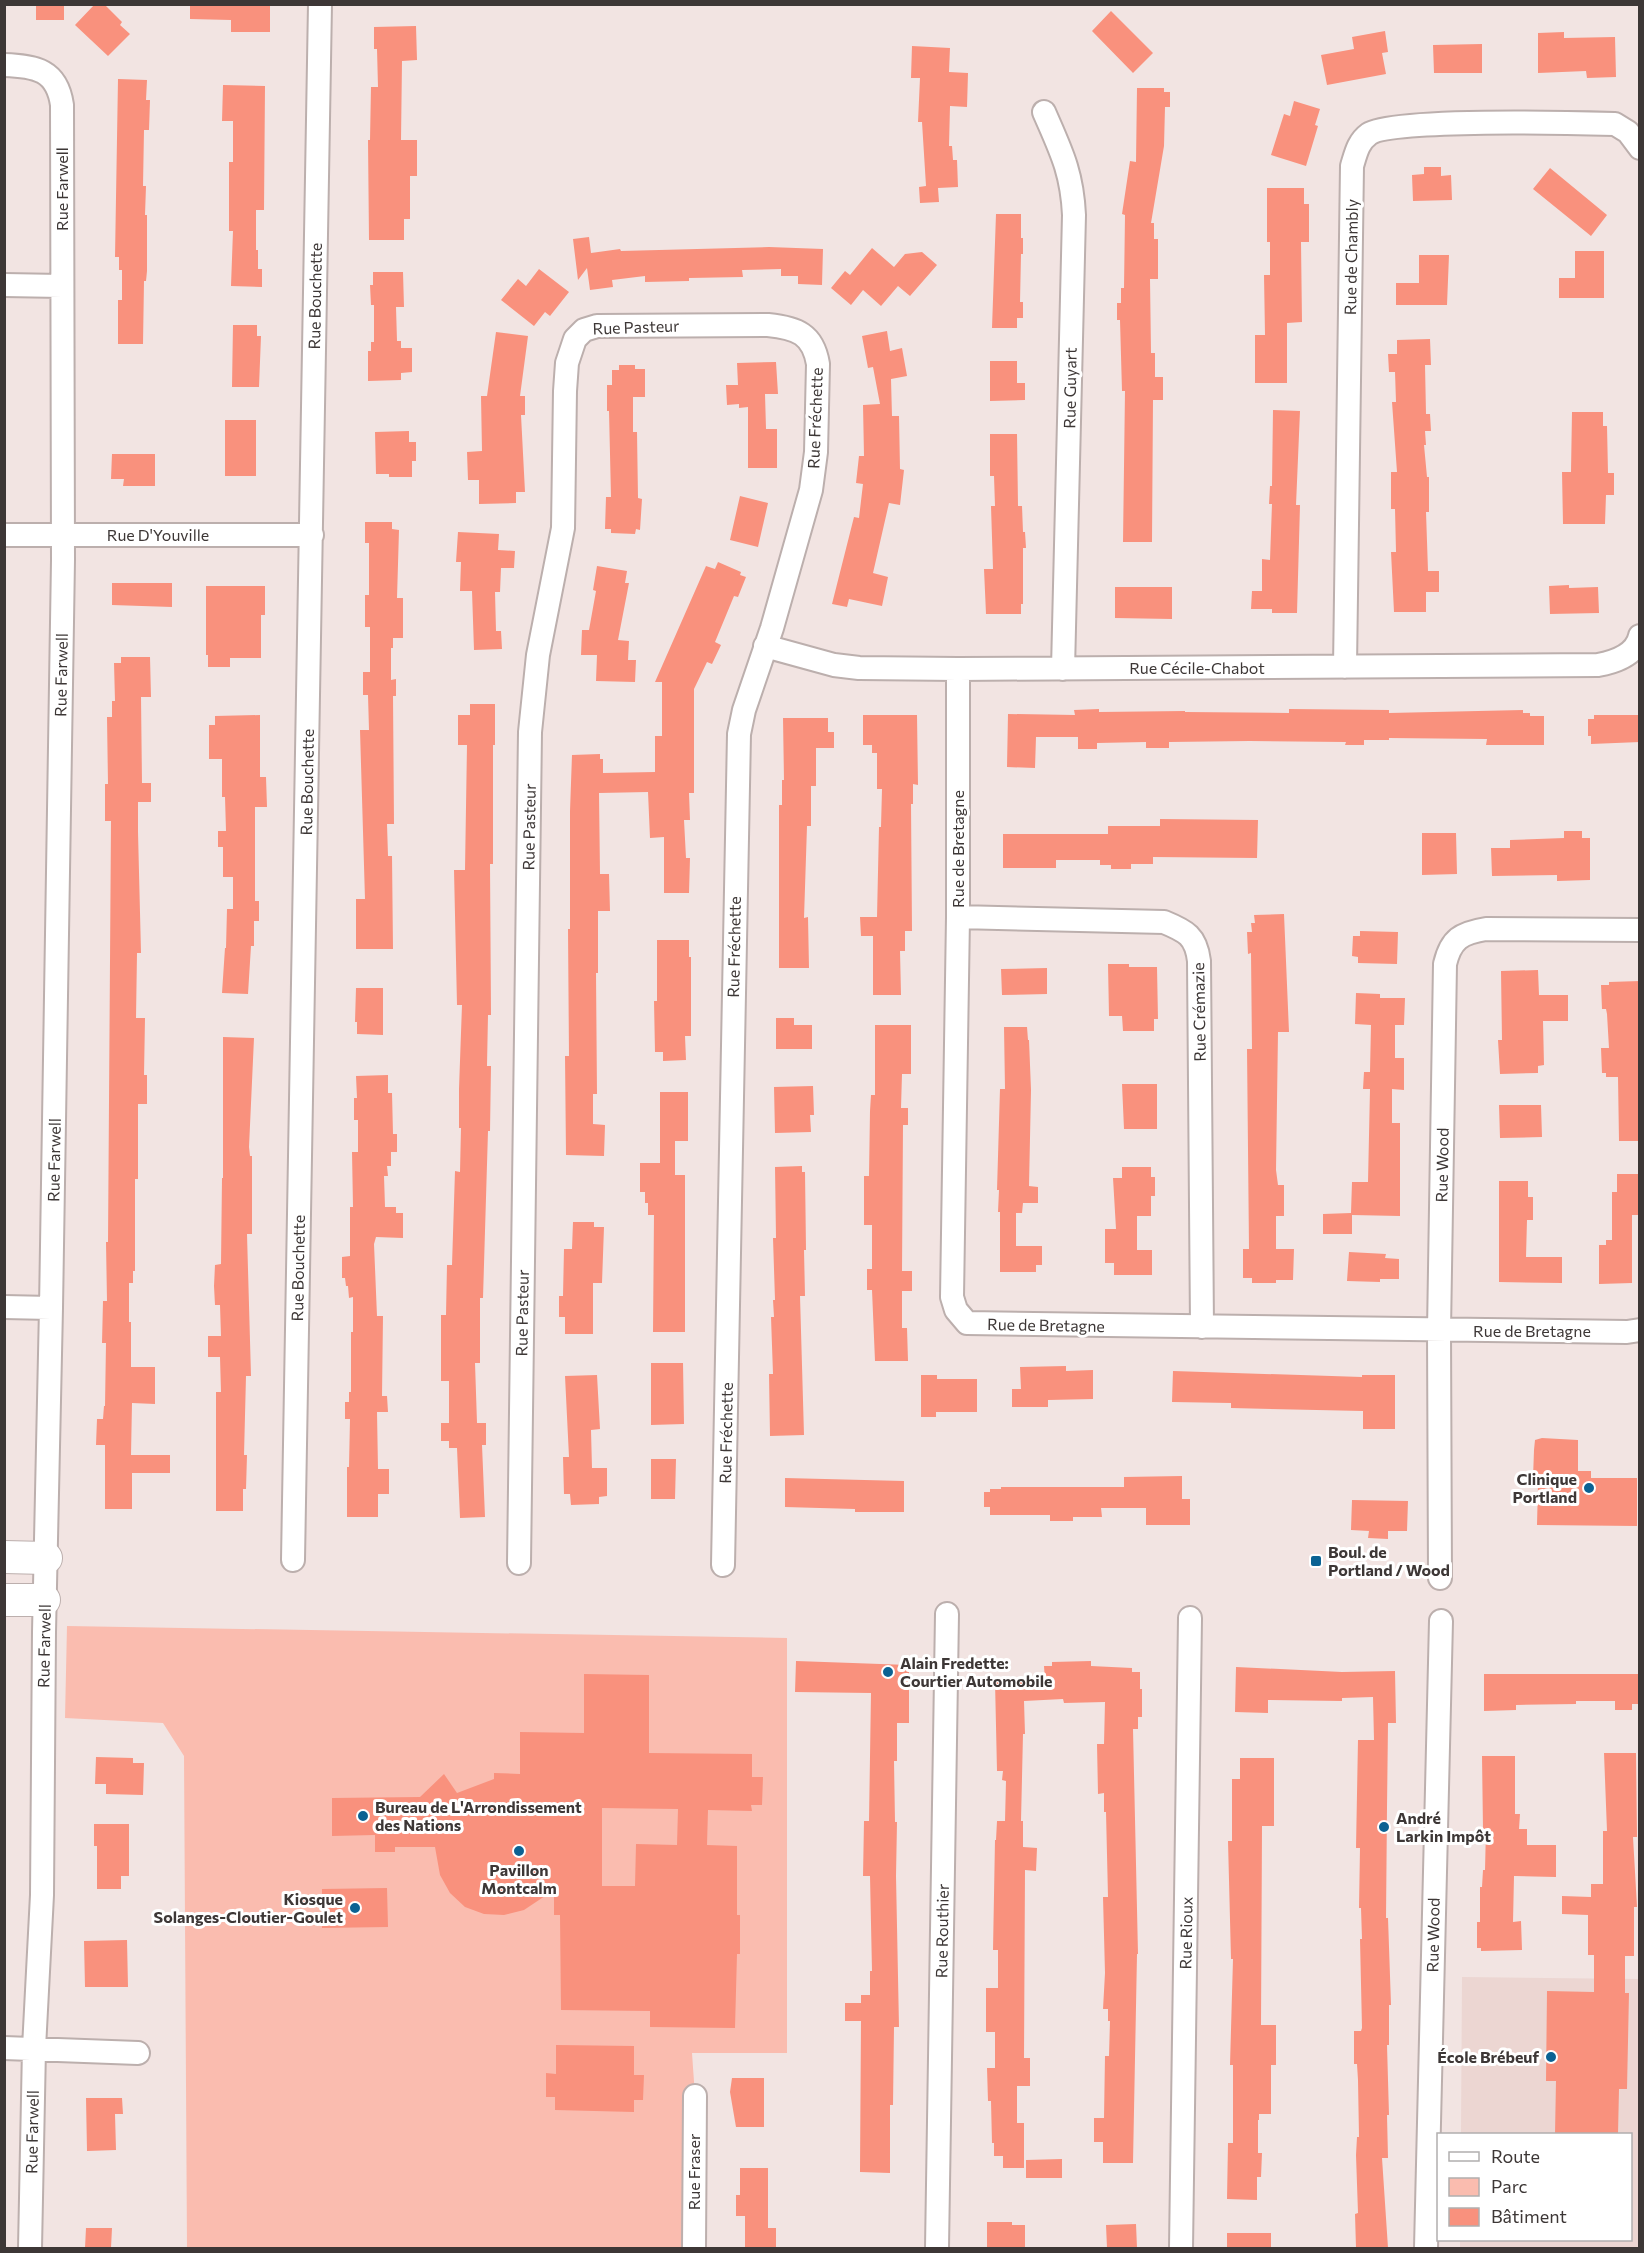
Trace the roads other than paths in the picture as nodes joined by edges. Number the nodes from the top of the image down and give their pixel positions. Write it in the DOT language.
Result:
graph roads {
  1 [pos="320,4"];
  2 [pos="4,65"];
  3 [pos="1044,112"];
  4 [pos="1640,148"];
  5 [pos="4,285"];
  6 [pos="62,286"];
  7 [pos="811,341"];
  8 [pos="63,534"];
  9 [pos="4,535"];
  10 [pos="312,535"];
  11 [pos="1634,645"];
  12 [pos="765,646"];
  13 [pos="1345,667"];
  14 [pos="958,669"];
  15 [pos="1063,669"];
  16 [pos="958,917"];
  17 [pos="1640,930"];
  18 [pos="4,1307"];
  19 [pos="51,1308"];
  20 [pos="1202,1327"];
  21 [pos="1439,1330"];
  22 [pos="1640,1330"];
  23 [pos="4,1557"];
  24 [pos="46,1558"];
  25 [pos="293,1560"];
  26 [pos="519,1563"];
  27 [pos="723,1565"];
  28 [pos="1440,1578"];
  29 [pos="4,1600"];
  30 [pos="44,1600"];
  31 [pos="947,1614"];
  32 [pos="1190,1618"];
  33 [pos="1441,1622"];
  34 [pos="4,2048"];
  35 [pos="34,2048"];
  36 [pos="138,2053"];
  37 [pos="694,2096"];
  38 [pos="30,2248"];
  39 [pos="694,2248"];
  40 [pos="937,2248"];
  41 [pos="1181,2248"];
  42 [pos="1426,2248"];
  1 -- 10 [label="street, Rue Bouchette"];
  2 -- 6 [label="street, Rue Farwell"];
  3 -- 15 [label="street, Rue Guyart"];
  4 -- 13 [label="street, Rue de Chambly"];
  5 -- 6 [label="street"];
  6 -- 8 [label="street, Rue Farwell"];
  7 -- 12 [label="street, Rue Fréchette"];
  7 -- 26 [label="street, Rue Pasteur"];
  8 -- 9 [label="street, Rue D'Youville"];
  8 -- 10 [label="street, Rue D'Youville"];
  8 -- 19 [label="street, Rue Farwell"];
  10 -- 25 [label="street, Rue Bouchette"];
  11 -- 13 [label="street, Rue Cécile-Chabot"];
  12 -- 14 [label="street, Rue Cécile-Chabot"];
  12 -- 27 [label="street, Rue Fréchette"];
  13 -- 15 [label="street, Rue Cécile-Chabot"];
  14 -- 15 [label="street, Rue Cécile-Chabot"];
  14 -- 16 [label="street, Rue de Bretagne"];
  16 -- 20 [label="street, Rue Crémazie"];
  16 -- 20 [label="street, Rue de Bretagne"];
  17 -- 21 [label="street, Rue Wood"];
  18 -- 19 [label="street"];
  19 -- 24 [label="street, Rue Farwell"];
  20 -- 21 [label="street, Rue de Bretagne"];
  21 -- 22 [label="street, Rue de Bretagne"];
  21 -- 28 [label="street, Rue Wood"];
  23 -- 24 [label="main road"];
  24 -- 30 [label="street, Rue Farwell"];
  29 -- 30 [label="main road"];
  30 -- 35 [label="street, Rue Farwell"];
  31 -- 40 [label="street, Rue Routhier"];
  32 -- 41 [label="street, Rue Rioux"];
  33 -- 42 [label="street, Rue Wood"];
  34 -- 35 [label="street"];
  35 -- 36 [label="street"];
  35 -- 38 [label="street, Rue Farwell"];
  37 -- 39 [label="street, Rue Fraser"];
}
